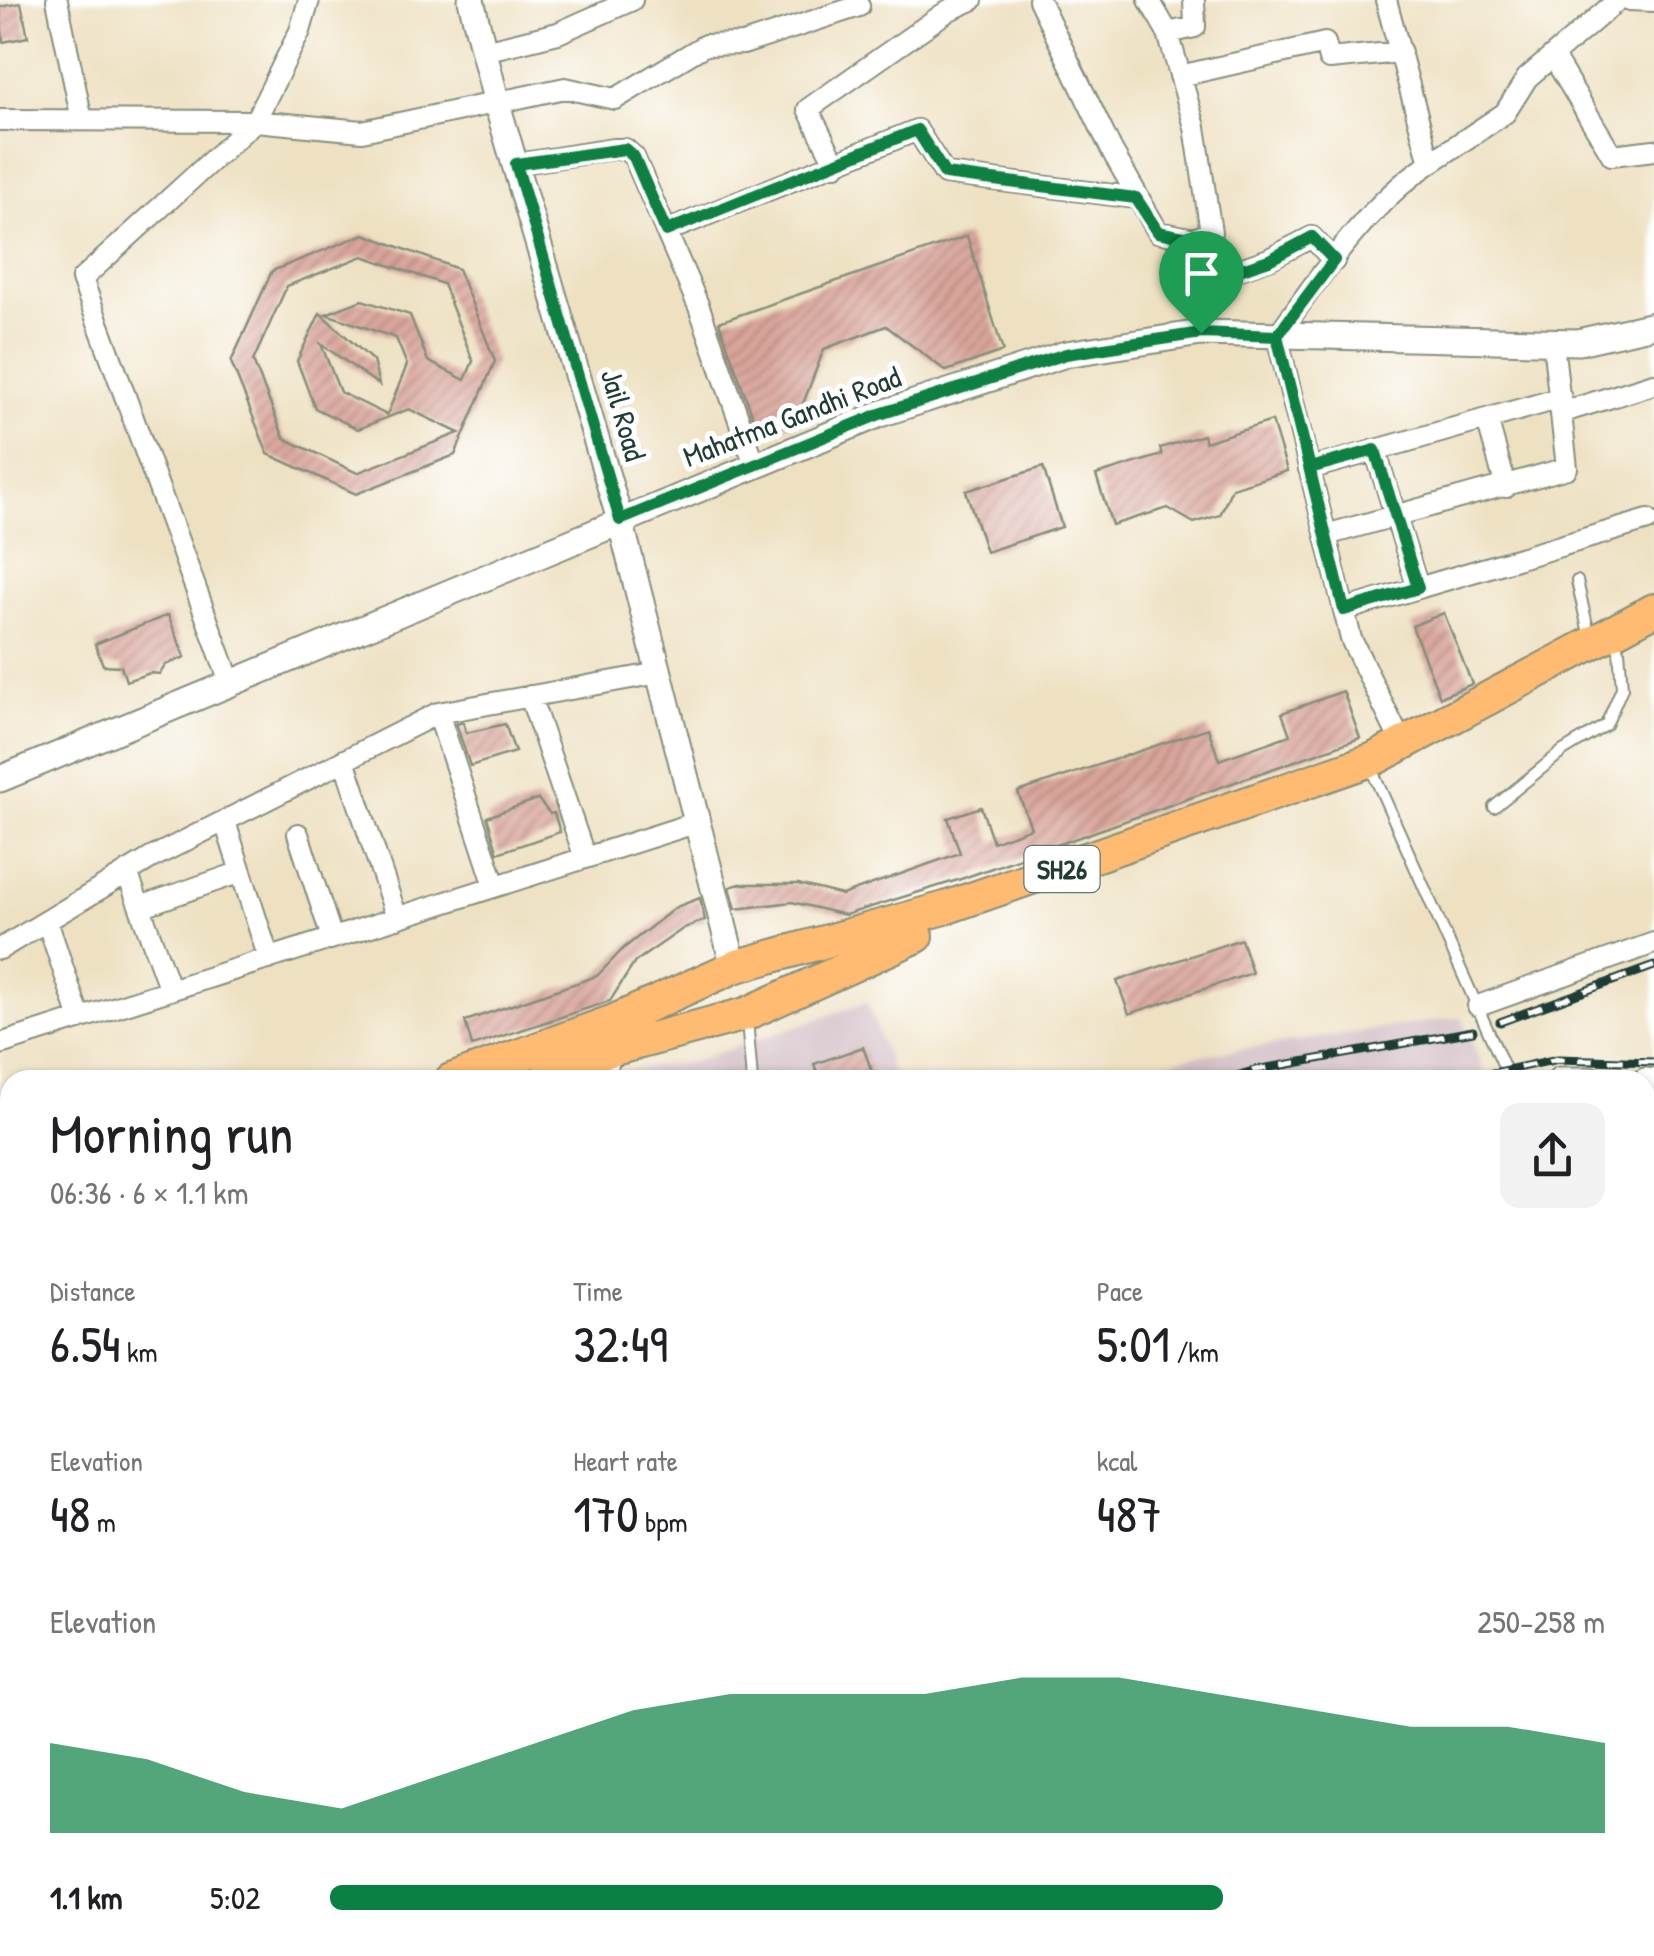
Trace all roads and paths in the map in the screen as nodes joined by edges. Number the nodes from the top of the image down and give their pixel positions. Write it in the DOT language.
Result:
graph roads {
  1 [pos="57,0"];
  2 [pos="308,0"];
  3 [pos="471,0"];
  4 [pos="632,0"];
  5 [pos="972,0"];
  6 [pos="1039,0"];
  7 [pos="1149,0"];
  8 [pos="1194,0"];
  9 [pos="1386,0"];
  10 [pos="1618,0"];
  11 [pos="1628,0"];
  12 [pos="1654,1"];
  13 [pos="860,6"];
  14 [pos="1168,33"];
  15 [pos="484,51"];
  16 [pos="1401,52"];
  17 [pos="1554,58"];
  18 [pos="1180,76"];
  19 [pos="497,104"];
  20 [pos="0,120"];
  21 [pos="82,120"];
  22 [pos="255,121"];
  23 [pos="1654,150"];
  24 [pos="516,164"];
  25 [pos="836,164"];
  26 [pos="1430,164"];
  27 [pos="1136,198"];
  28 [pos="666,231"];
  29 [pos="1194,239"];
  30 [pos="1334,260"];
  31 [pos="1197,284"];
  32 [pos="1654,325"];
  33 [pos="1201,333"];
  34 [pos="1277,336"];
  35 [pos="1553,342"];
  36 [pos="1654,384"];
  37 [pos="1562,405"];
  38 [pos="1487,419"];
  39 [pos="1375,450"];
  40 [pos="755,465"];
  41 [pos="1310,468"];
  42 [pos="1506,487"];
  43 [pos="1396,517"];
  44 [pos="620,520"];
  45 [pos="1648,520"];
  46 [pos="1326,536"];
  47 [pos="1577,581"];
  48 [pos="1418,588"];
  49 [pos="1344,610"];
  50 [pos="1654,610"];
  51 [pos="1654,631"];
  52 [pos="1605,647"];
  53 [pos="659,673"];
  54 [pos="230,682"];
  55 [pos="530,696"];
  56 [pos="438,713"];
  57 [pos="1402,744"];
  58 [pos="344,760"];
  59 [pos="1371,768"];
  60 [pos="0,779"];
  61 [pos="1494,807"];
  62 [pos="225,822"];
  63 [pos="698,822"];
  64 [pos="298,834"];
  65 [pos="585,858"];
  66 [pos="127,872"];
  67 [pos="241,872"];
  68 [pos="495,886"];
  69 [pos="140,907"];
  70 [pos="397,918"];
  71 [pos="47,921"];
  72 [pos="332,938"];
  73 [pos="1654,944"];
  74 [pos="805,948"];
  75 [pos="0,949"];
  76 [pos="269,958"];
  77 [pos="734,967"];
  78 [pos="816,981"];
  79 [pos="695,983"];
  80 [pos="170,990"];
  81 [pos="1478,1006"];
  82 [pos="746,1014"];
  83 [pos="80,1019"];
  84 [pos="710,1023"];
  85 [pos="0,1044"];
  86 [pos="618,1046"];
  87 [pos="479,1070"];
  88 [pos="535,1070"];
  89 [pos="612,1070"];
  90 [pos="751,1070"];
  91 [pos="1506,1070"];
  1 -- 21 [label="street"];
  2 -- 22 [label="street"];
  3 -- 15 [label="street, Jail Road"];
  4 -- 15 [label="street"];
  5 -- 25 [label="street"];
  6 -- 27 [label="street"];
  7 -- 14 [label="street"];
  8 -- 14 [label="street"];
  9 -- 16 [label="street"];
  10 -- 17 [label="street"];
  11 -- 12 [label="street"];
  13 -- 19 [label="street"];
  14 -- 18 [label="street"];
  15 -- 19 [label="street, Jail Road"];
  16 -- 18 [label="street"];
  16 -- 26 [label="street"];
  17 -- 23 [label="street"];
  17 -- 26 [label="street"];
  18 -- 29 [label="street"];
  19 -- 22 [label="street"];
  19 -- 24 [label="street, Jail Road"];
  20 -- 21 [label="street"];
  21 -- 22 [label="street"];
  22 -- 54 [label="street"];
  24 -- 28 [label="street"];
  24 -- 44 [label="street, Jail Road"];
  25 -- 27 [label="street"];
  25 -- 28 [label="street"];
  26 -- 30 [label="street"];
  27 -- 29 [label="street"];
  28 -- 40 [label="street"];
  29 -- 31 [label="street"];
  30 -- 31 [label="street"];
  30 -- 34 [label="street"];
  31 -- 33 [label="street"];
  32 -- 35 [label="street, Mahatma Gandhi Road"];
  33 -- 34 [label="street, Mahatma Gandhi Road"];
  33 -- 40 [label="street, Mahatma Gandhi Road"];
  34 -- 35 [label="street, Mahatma Gandhi Road"];
  34 -- 41 [label="street"];
  35 -- 37 [label="street"];
  36 -- 37 [label="street"];
  37 -- 38 [label="street"];
  37 -- 42 [label="street"];
  38 -- 39 [label="street"];
  38 -- 42 [label="street"];
  39 -- 41 [label="street"];
  39 -- 43 [label="street"];
  40 -- 44 [label="street, Mahatma Gandhi Road"];
  41 -- 46 [label="street"];
  42 -- 43 [label="street"];
  43 -- 46 [label="street"];
  43 -- 48 [label="street"];
  44 -- 53 [label="street, Jail Road"];
  44 -- 54 [label="street, Mahatma Gandhi Road"];
  45 -- 48 [label="street"];
  46 -- 49 [label="street"];
  47 -- 52 [label="lane"];
  48 -- 49 [label="street"];
  49 -- 57 [label="street"];
  50 -- 52 [label="main road, SH26"];
  51 -- 52 [label="main road, SH26"];
  52 -- 57 [label="main road, SH26"];
  52 -- 59 [label="main road, SH26"];
  52 -- 61 [label="lane"];
  53 -- 55 [label="street"];
  53 -- 63 [label="street, Jail Road"];
  54 -- 60 [label="street, Mahatma Gandhi Road"];
  55 -- 56 [label="street"];
  55 -- 65 [label="street"];
  56 -- 58 [label="street"];
  56 -- 68 [label="street"];
  57 -- 59 [label="main road, SH26"];
  58 -- 62 [label="street"];
  58 -- 70 [label="street"];
  59 -- 74 [label="main road, SH26"];
  59 -- 78 [label="main road, SH26"];
  59 -- 81 [label="lane"];
  62 -- 66 [label="street"];
  62 -- 67 [label="street"];
  63 -- 65 [label="street"];
  63 -- 77 [label="street, Jail Road"];
  64 -- 72 [label="street"];
  65 -- 68 [label="street"];
  66 -- 69 [label="street"];
  66 -- 71 [label="street"];
  67 -- 69 [label="street"];
  67 -- 76 [label="street"];
  68 -- 70 [label="street"];
  69 -- 80 [label="street"];
  70 -- 72 [label="street"];
  71 -- 75 [label="street"];
  71 -- 83 [label="street"];
  72 -- 76 [label="street"];
  73 -- 81 [label="street"];
  74 -- 77 [label="main road, SH26"];
  74 -- 78 [label="main road"];
  76 -- 80 [label="street"];
  77 -- 79 [label="main road, SH26"];
  78 -- 82 [label="main road, SH26"];
  79 -- 84 [label="main road"];
  79 -- 87 [label="main road, SH26"];
  80 -- 83 [label="street"];
  81 -- 91 [label="lane"];
  82 -- 84 [label="main road, SH26"];
  82 -- 90 [label="lane"];
  83 -- 85 [label="street"];
  84 -- 86 [label="main road, SH26"];
  86 -- 88 [label="main road, SH26"];
  86 -- 89 [label="lane"];
}
